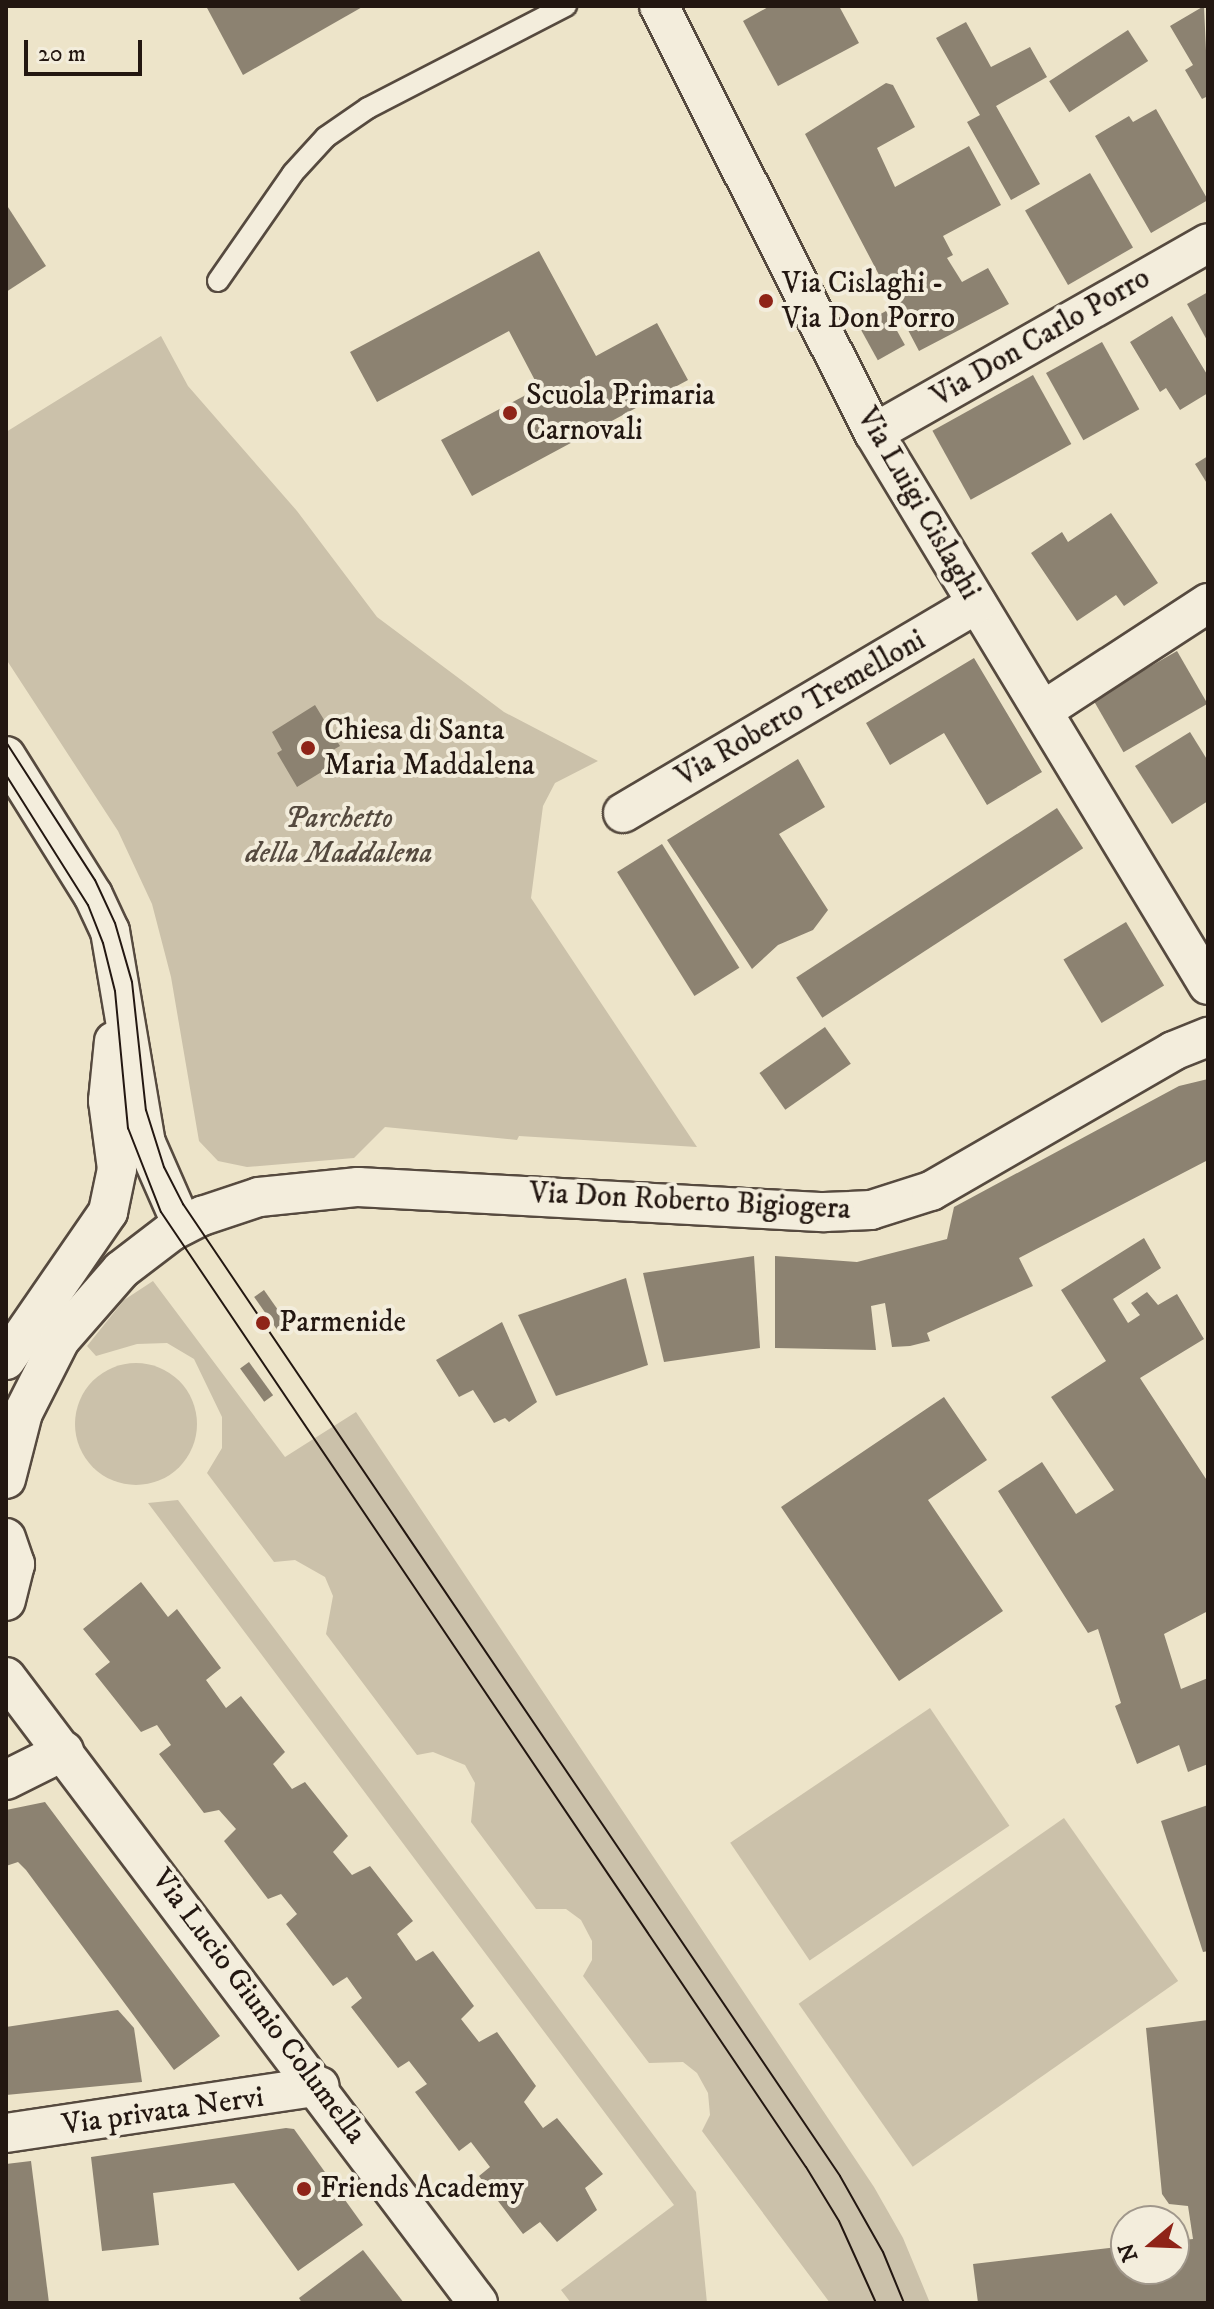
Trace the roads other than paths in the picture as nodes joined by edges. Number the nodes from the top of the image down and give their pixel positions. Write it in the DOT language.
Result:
graph roads {
  1 [pos="566,6"];
  2 [pos="659,6"];
  3 [pos="1208,243"];
  4 [pos="218,281"];
  5 [pos="874,433"];
  6 [pos="1208,603"];
  7 [pos="977,604"];
  8 [pos="1044,710"];
  9 [pos="6,756"];
  10 [pos="623,813"];
  11 [pos="117,954"];
  12 [pos="1208,985"];
  13 [pos="1208,1037"];
  14 [pos="182,1225"];
  15 [pos="6,1360"];
  16 [pos="14,1409"];
  17 [pos="6,1479"];
  18 [pos="7,1532"];
  19 [pos="6,1601"];
  20 [pos="6,1677"];
  21 [pos="64,1751"];
  22 [pos="6,1780"];
  23 [pos="319,2086"];
  24 [pos="6,2133"];
  25 [pos="478,2303"];
  1 -- 4 [label="lane"];
  2 -- 5 [label="street, Via Luigi Cislaghi"];
  3 -- 5 [label="street, Via Don Carlo Porro"];
  5 -- 7 [label="street, Via Luigi Cislaghi"];
  6 -- 8 [label="street"];
  7 -- 8 [label="street, Via Luigi Cislaghi"];
  7 -- 10 [label="street, Via Roberto Tremelloni"];
  8 -- 12 [label="street, Via Luigi Cislaghi"];
  9 -- 11 [label="street"];
  11 -- 14 [label="street"];
  11 -- 15 [label="street"];
  13 -- 14 [label="street, Via Don Roberto Bigiogera"];
  14 -- 16 [label="street, Via Don Roberto Bigiogera"];
  16 -- 17 [label="street, Via Don Roberto Bigiogera"];
  18 -- 19 [label="street"];
  20 -- 21 [label="street, Via Lucio Giunio Columella"];
  21 -- 22 [label="street"];
  21 -- 23 [label="street, Via Lucio Giunio Columella"];
  23 -- 24 [label="street, Via privata Nervi"];
  23 -- 25 [label="street, Via Lucio Giunio Columella"];
}
